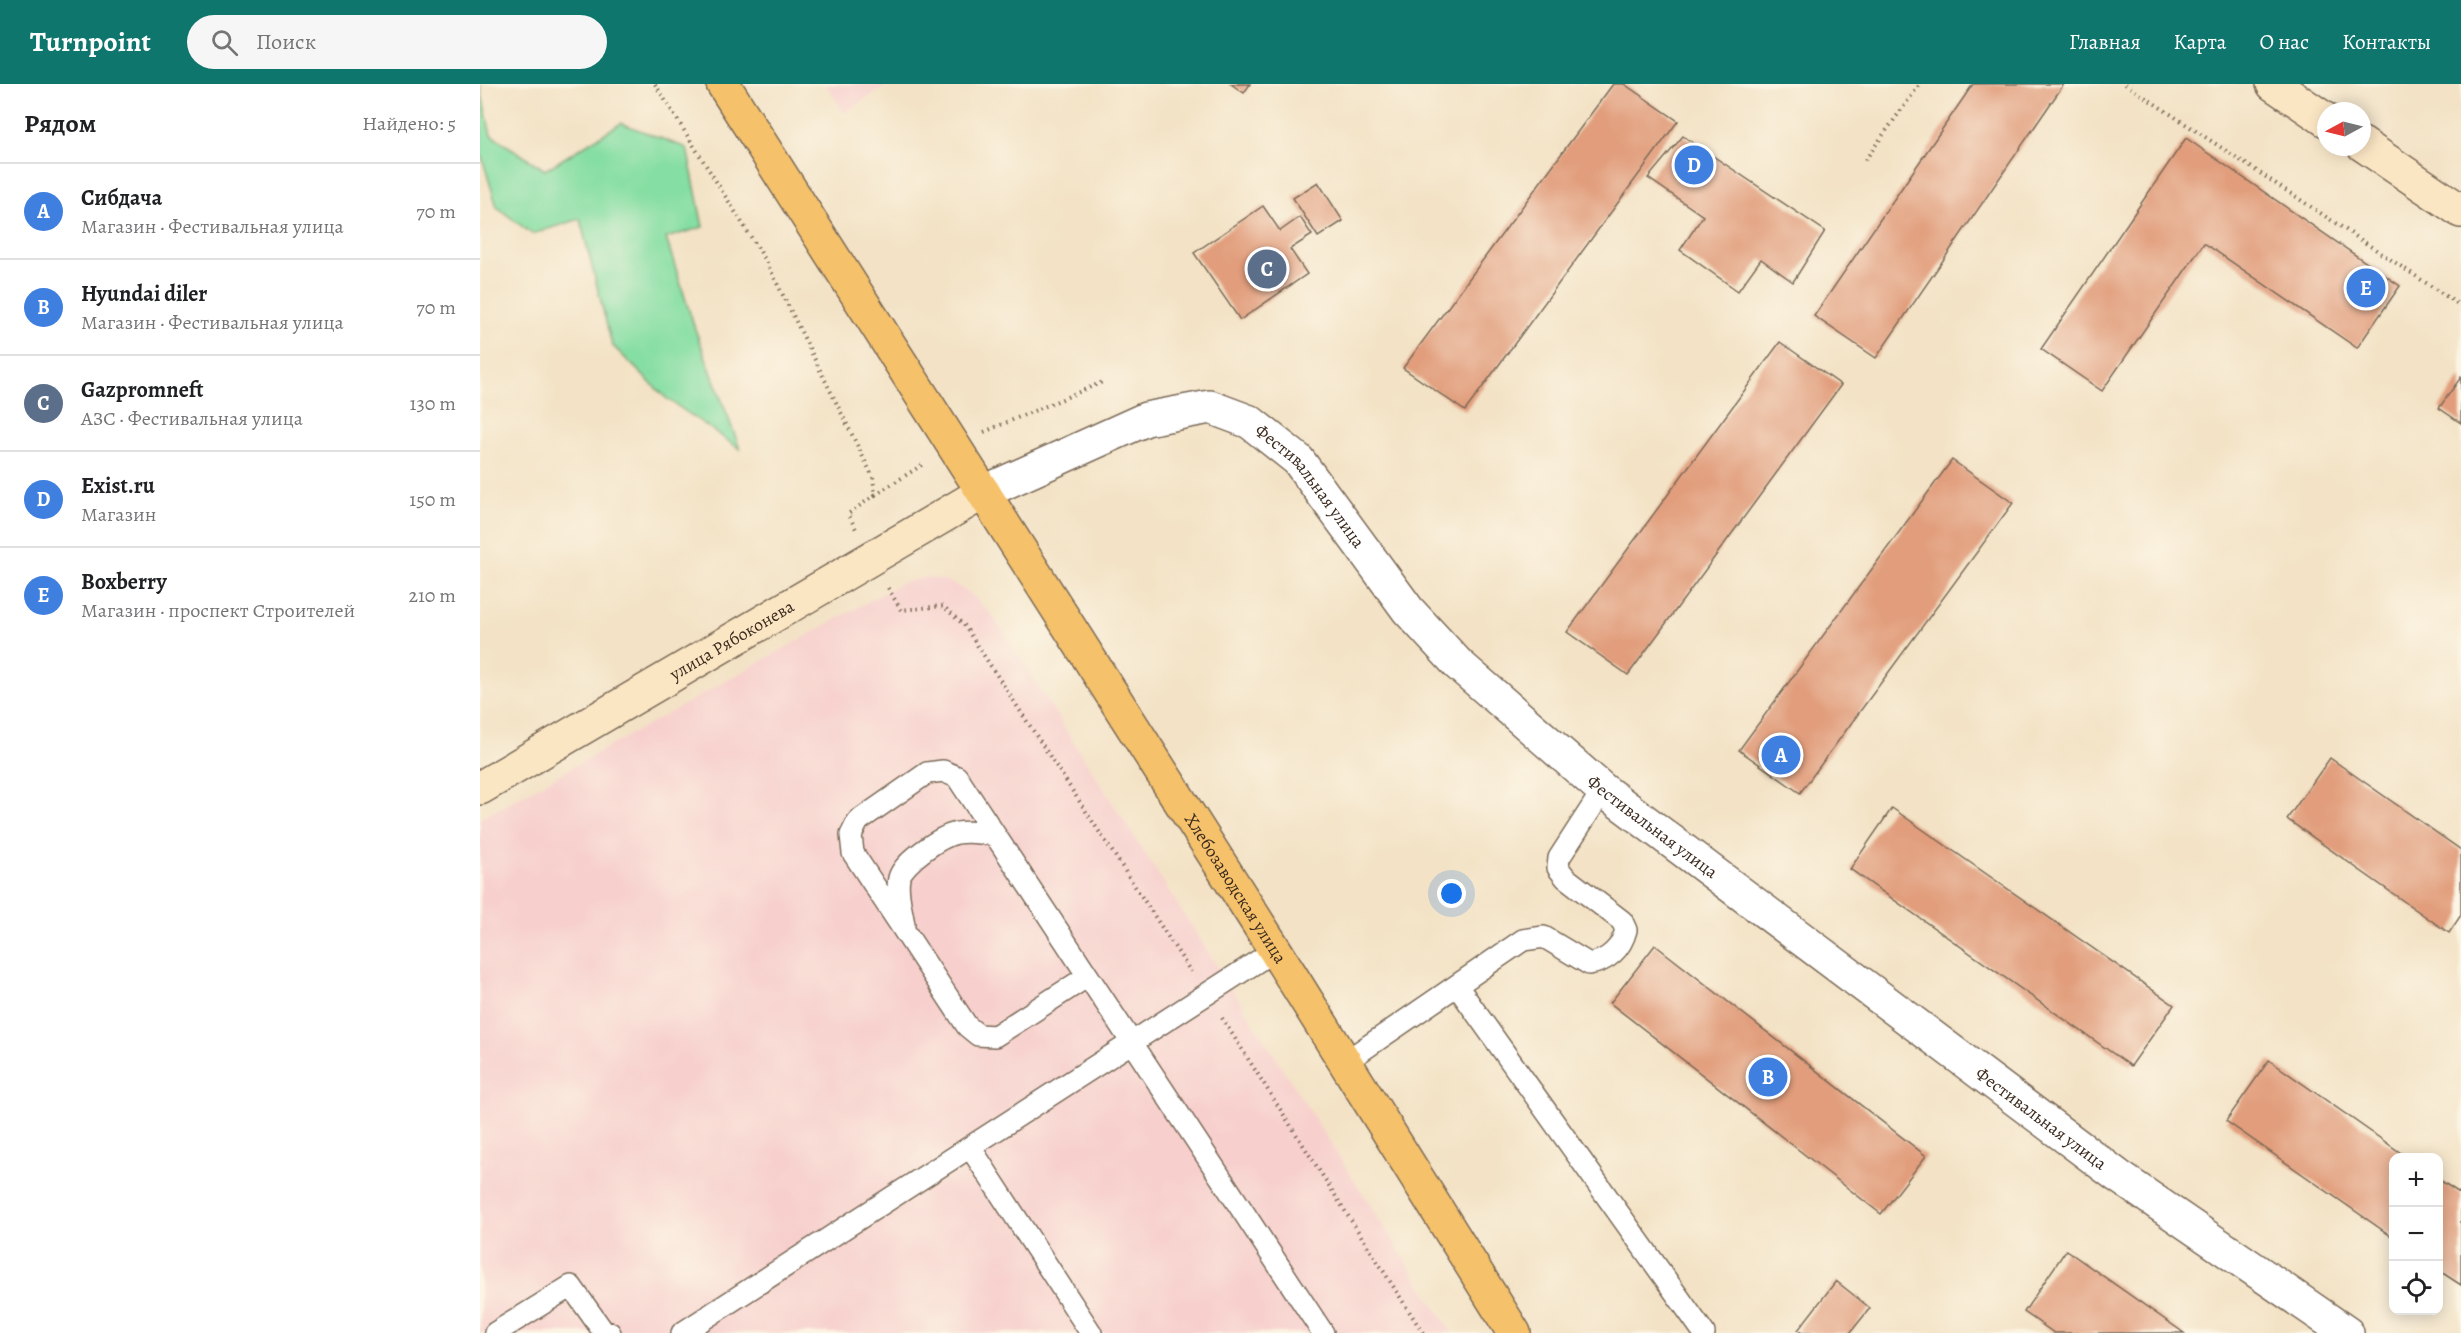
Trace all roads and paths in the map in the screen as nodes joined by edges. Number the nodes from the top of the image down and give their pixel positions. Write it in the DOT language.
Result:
graph roads {
  1 [pos="655,84"];
  2 [pos="723,84"];
  3 [pos="1920,84"];
  4 [pos="2125,84"];
  5 [pos="2273,84"];
  6 [pos="2317,114"];
  7 [pos="2371,150"];
  8 [pos="1865,160"];
  9 [pos="2461,211"];
  10 [pos="2461,306"];
  11 [pos="984,492"];
  12 [pos="872,558"];
  13 [pos="480,788"];
  14 [pos="1603,790"];
  15 [pos="995,835"];
  16 [pos="906,934"];
  17 [pos="1275,950"];
  18 [pos="1088,976"];
  19 [pos="1457,986"];
  20 [pos="1206,994"];
  21 [pos="1130,1043"];
  22 [pos="1345,1062"];
  23 [pos="970,1147"];
  24 [pos="604,1332"];
  25 [pos="495,1333"];
  26 [pos="682,1333"];
  27 [pos="1091,1333"];
  28 [pos="1323,1333"];
  29 [pos="1423,1333"];
  30 [pos="1514,1333"];
  31 [pos="1704,1333"];
  32 [pos="2347,1333"];
  1 -- 12 [label="path"];
  2 -- 11 [label="main road, Хлебозаводская улица"];
  3 -- 8 [label="path"];
  4 -- 10 [label="path"];
  5 -- 6 [label="street"];
  7 -- 9 [label="street"];
  11 -- 12 [label="street, улица Рябоконева"];
  11 -- 14 [label="street, Фестивальная улица"];
  11 -- 17 [label="main road, Хлебозаводская улица"];
  12 -- 13 [label="street, улица Рябоконева"];
  12 -- 20 [label="path"];
  14 -- 19 [label="lane"];
  14 -- 32 [label="street, Фестивальная улица"];
  15 -- 16 [label="lane"];
  15 -- 16 [label="lane"];
  15 -- 18 [label="lane"];
  16 -- 18 [label="lane"];
  17 -- 20 [label="lane"];
  17 -- 22 [label="main road, Хлебозаводская улица"];
  18 -- 21 [label="lane"];
  19 -- 22 [label="lane"];
  19 -- 31 [label="lane"];
  20 -- 21 [label="lane"];
  20 -- 29 [label="path"];
  21 -- 23 [label="lane"];
  21 -- 28 [label="lane"];
  22 -- 30 [label="main road, Хлебозаводская улица"];
  23 -- 26 [label="lane"];
  23 -- 27 [label="lane"];
  24 -- 25 [label="lane"];
}
